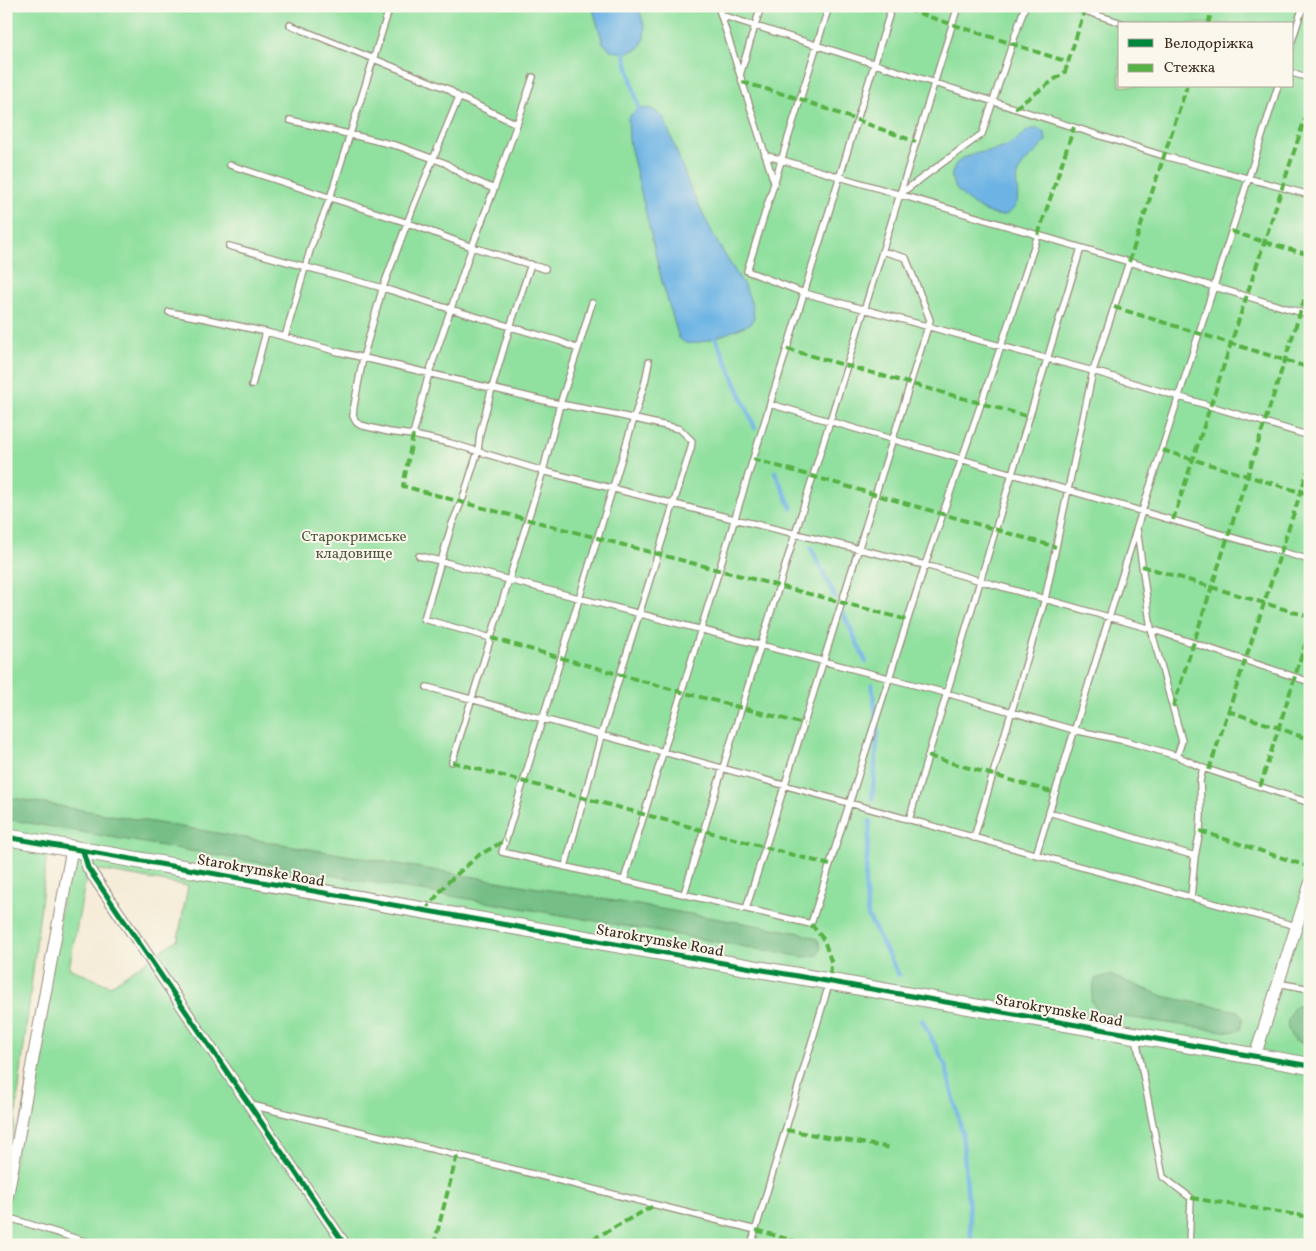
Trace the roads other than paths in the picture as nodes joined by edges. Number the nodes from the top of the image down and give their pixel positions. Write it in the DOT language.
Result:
graph roads {
  1 [pos="390,6"];
  2 [pos="718,6"];
  3 [pos="761,6"];
  4 [pos="828,6"];
  5 [pos="892,6"];
  6 [pos="958,6"];
  7 [pos="1025,6"];
  8 [pos="1068,6"];
  9 [pos="1303,6"];
  10 [pos="721,15"];
  11 [pos="1119,22"];
  12 [pos="290,25"];
  13 [pos="755,25"];
  14 [pos="1294,34"];
  15 [pos="817,45"];
  16 [pos="373,58"];
  17 [pos="874,63"];
  18 [pos="740,74"];
  19 [pos="1294,74"];
  20 [pos="533,77"];
  21 [pos="1310,78"];
  22 [pos="934,82"];
  23 [pos="1277,88"];
  24 [pos="459,97"];
  25 [pos="993,101"];
  26 [pos="290,120"];
  27 [pos="517,124"];
  28 [pos="349,134"];
  29 [pos="765,155"];
  30 [pos="433,159"];
  31 [pos="781,159"];
  32 [pos="230,165"];
  33 [pos="840,177"];
  34 [pos="1248,178"];
  35 [pos="774,182"];
  36 [pos="494,189"];
  37 [pos="900,194"];
  38 [pos="1310,195"];
  39 [pos="330,198"];
  40 [pos="408,223"];
  41 [pos="1038,235"];
  42 [pos="229,246"];
  43 [pos="472,247"];
  44 [pos="1082,248"];
  45 [pos="882,251"];
  46 [pos="1129,262"];
  47 [pos="531,264"];
  48 [pos="305,266"];
  49 [pos="545,269"];
  50 [pos="1214,287"];
  51 [pos="383,288"];
  52 [pos="804,293"];
  53 [pos="592,303"];
  54 [pos="864,309"];
  55 [pos="450,310"];
  56 [pos="169,312"];
  57 [pos="1310,315"];
  58 [pos="928,326"];
  59 [pos="510,327"];
  60 [pos="266,332"];
  61 [pos="285,337"];
  62 [pos="1001,346"];
  63 [pos="578,349"];
  64 [pos="363,358"];
  65 [pos="1047,359"];
  66 [pos="649,362"];
  67 [pos="1093,371"];
  68 [pos="429,373"];
  69 [pos="252,385"];
  70 [pos="492,388"];
  71 [pos="1178,397"];
  72 [pos="560,404"];
  73 [pos="770,404"];
  74 [pos="634,418"];
  75 [pos="830,422"];
  76 [pos="414,435"];
  77 [pos="1310,436"];
  78 [pos="893,440"];
  79 [pos="478,452"];
  80 [pos="962,460"];
  81 [pos="543,471"];
  82 [pos="1012,474"];
  83 [pos="613,488"];
  84 [pos="1068,490"];
  85 [pos="673,503"];
  86 [pos="1142,512"];
  87 [pos="734,520"];
  88 [pos="1137,527"];
  89 [pos="795,533"];
  90 [pos="859,549"];
  91 [pos="419,556"];
  92 [pos="1310,560"];
  93 [pos="441,561"];
  94 [pos="926,565"];
  95 [pos="509,580"];
  96 [pos="980,581"];
  97 [pos="579,598"];
  98 [pos="1045,599"];
  99 [pos="640,614"];
  100 [pos="1109,617"];
  101 [pos="1151,629"];
  102 [pos="700,630"];
  103 [pos="491,638"];
  104 [pos="761,645"];
  105 [pos="823,661"];
  106 [pos="890,678"];
  107 [pos="1310,682"];
  108 [pos="427,687"];
  109 [pos="946,693"];
  110 [pos="471,700"];
  111 [pos="1012,712"];
  112 [pos="542,720"];
  113 [pos="1074,730"];
  114 [pos="601,736"];
  115 [pos="663,753"];
  116 [pos="1177,756"];
  117 [pos="452,762"];
  118 [pos="1203,768"];
  119 [pos="723,769"];
  120 [pos="784,786"];
  121 [pos="1310,803"];
  122 [pos="850,804"];
  123 [pos="1049,812"];
  124 [pos="908,820"];
  125 [pos="6,836"];
  126 [pos="974,838"];
  127 [pos="78,850"];
  128 [pos="1036,855"];
  129 [pos="1195,856"];
  130 [pos="565,867"];
  131 [pos="624,880"];
  132 [pos="1310,884"];
  133 [pos="684,894"];
  134 [pos="1191,897"];
  135 [pos="746,909"];
  136 [pos="1296,926"];
  137 [pos="830,982"];
  138 [pos="1278,983"];
  139 [pos="1310,989"];
  140 [pos="1136,1036"];
  141 [pos="1255,1056"];
  142 [pos="1310,1066"];
  143 [pos="250,1105"];
  144 [pos="6,1204"];
  145 [pos="6,1217"];
  146 [pos="756,1230"];
  147 [pos="97,1245"];
  148 [pos="345,1245"];
  149 [pos="752,1245"];
  150 [pos="1188,1245"];
  1 -- 16 [label="lane"];
  2 -- 10 [label="lane"];
  3 -- 13 [label="lane"];
  4 -- 15 [label="lane"];
  5 -- 17 [label="lane"];
  6 -- 22 [label="lane"];
  7 -- 25 [label="lane"];
  8 -- 11 [label="lane"];
  9 -- 14 [label="lane"];
  10 -- 13 [label="lane"];
  10 -- 18 [label="lane"];
  12 -- 16 [label="lane"];
  13 -- 15 [label="lane"];
  13 -- 18 [label="lane"];
  15 -- 17 [label="lane"];
  15 -- 31 [label="lane"];
  16 -- 24 [label="lane"];
  16 -- 28 [label="lane"];
  17 -- 22 [label="lane"];
  17 -- 33 [label="lane"];
  18 -- 29 [label="lane"];
  19 -- 21 [label="lane"];
  20 -- 27 [label="lane"];
  22 -- 25 [label="lane"];
  22 -- 37 [label="lane"];
  23 -- 34 [label="lane"];
  24 -- 27 [label="lane"];
  24 -- 30 [label="lane"];
  25 -- 34 [label="lane"];
  25 -- 37 [label="lane"];
  26 -- 28 [label="lane"];
  27 -- 36 [label="lane"];
  28 -- 30 [label="lane"];
  28 -- 39 [label="lane"];
  29 -- 31 [label="lane"];
  29 -- 35 [label="lane"];
  30 -- 36 [label="lane"];
  30 -- 40 [label="lane"];
  31 -- 33 [label="lane"];
  31 -- 35 [label="lane"];
  32 -- 39 [label="lane"];
  33 -- 37 [label="lane"];
  33 -- 52 [label="lane"];
  34 -- 38 [label="lane"];
  34 -- 50 [label="lane"];
  35 -- 52 [label="lane"];
  36 -- 43 [label="lane"];
  37 -- 41 [label="lane"];
  37 -- 45 [label="lane"];
  39 -- 40 [label="lane"];
  39 -- 48 [label="lane"];
  40 -- 43 [label="lane"];
  40 -- 51 [label="lane"];
  41 -- 44 [label="lane"];
  41 -- 62 [label="lane"];
  42 -- 48 [label="lane"];
  43 -- 47 [label="lane"];
  43 -- 55 [label="lane"];
  44 -- 46 [label="lane"];
  44 -- 65 [label="lane"];
  45 -- 54 [label="lane"];
  45 -- 58 [label="lane"];
  46 -- 50 [label="lane"];
  46 -- 67 [label="lane"];
  47 -- 49 [label="lane"];
  47 -- 59 [label="lane"];
  48 -- 51 [label="lane"];
  48 -- 61 [label="lane"];
  50 -- 57 [label="lane"];
  50 -- 71 [label="lane"];
  51 -- 55 [label="lane"];
  51 -- 64 [label="lane"];
  52 -- 54 [label="lane"];
  52 -- 73 [label="lane"];
  53 -- 63 [label="lane"];
  54 -- 58 [label="lane"];
  54 -- 75 [label="lane"];
  55 -- 59 [label="lane"];
  55 -- 68 [label="lane"];
  56 -- 60 [label="lane"];
  58 -- 62 [label="lane"];
  58 -- 78 [label="lane"];
  59 -- 63 [label="lane"];
  59 -- 70 [label="lane"];
  60 -- 61 [label="lane"];
  60 -- 69 [label="lane"];
  61 -- 64 [label="lane"];
  62 -- 65 [label="lane"];
  62 -- 80 [label="lane"];
  63 -- 72 [label="lane"];
  64 -- 68 [label="lane"];
  64 -- 76 [label="lane"];
  65 -- 67 [label="lane"];
  65 -- 82 [label="lane"];
  66 -- 74 [label="lane"];
  67 -- 71 [label="lane"];
  67 -- 84 [label="lane"];
  68 -- 70 [label="lane"];
  68 -- 76 [label="lane"];
  70 -- 72 [label="lane"];
  70 -- 79 [label="lane"];
  71 -- 77 [label="lane"];
  71 -- 86 [label="lane"];
  72 -- 74 [label="lane"];
  72 -- 81 [label="lane"];
  73 -- 75 [label="lane"];
  73 -- 87 [label="lane"];
  74 -- 83 [label="lane"];
  74 -- 85 [label="lane"];
  75 -- 78 [label="lane"];
  75 -- 89 [label="lane"];
  76 -- 79 [label="lane"];
  78 -- 80 [label="lane"];
  78 -- 90 [label="lane"];
  79 -- 81 [label="lane"];
  79 -- 93 [label="lane"];
  80 -- 82 [label="lane"];
  80 -- 94 [label="lane"];
  81 -- 83 [label="lane"];
  81 -- 95 [label="lane"];
  82 -- 84 [label="lane"];
  82 -- 96 [label="lane"];
  83 -- 85 [label="lane"];
  83 -- 97 [label="lane"];
  84 -- 86 [label="lane"];
  84 -- 98 [label="lane"];
  85 -- 87 [label="lane"];
  85 -- 99 [label="lane"];
  86 -- 88 [label="lane"];
  86 -- 92 [label="lane"];
  87 -- 89 [label="lane"];
  87 -- 102 [label="lane"];
  88 -- 100 [label="lane"];
  88 -- 101 [label="lane"];
  89 -- 90 [label="lane"];
  89 -- 104 [label="lane"];
  90 -- 94 [label="lane"];
  90 -- 105 [label="lane"];
  91 -- 93 [label="lane"];
  93 -- 95 [label="lane"];
  93 -- 103 [label="lane"];
  94 -- 96 [label="lane"];
  94 -- 106 [label="lane"];
  95 -- 97 [label="lane"];
  95 -- 103 [label="lane"];
  96 -- 98 [label="lane"];
  96 -- 109 [label="lane"];
  97 -- 99 [label="lane"];
  97 -- 112 [label="lane"];
  98 -- 100 [label="lane"];
  98 -- 111 [label="lane"];
  99 -- 102 [label="lane"];
  99 -- 114 [label="lane"];
  100 -- 101 [label="lane"];
  100 -- 113 [label="lane"];
  101 -- 107 [label="lane"];
  101 -- 116 [label="lane"];
  102 -- 104 [label="lane"];
  102 -- 115 [label="lane"];
  103 -- 110 [label="lane"];
  104 -- 105 [label="lane"];
  104 -- 119 [label="lane"];
  105 -- 106 [label="lane"];
  105 -- 120 [label="lane"];
  106 -- 109 [label="lane"];
  106 -- 122 [label="lane"];
  108 -- 110 [label="lane"];
  109 -- 111 [label="lane"];
  109 -- 124 [label="lane"];
  110 -- 112 [label="lane"];
  110 -- 117 [label="lane"];
  111 -- 113 [label="lane"];
  111 -- 126 [label="lane"];
  112 -- 114 [label="lane"];
  112 -- 130 [label="lane"];
  113 -- 116 [label="lane"];
  113 -- 123 [label="lane"];
  114 -- 115 [label="lane"];
  114 -- 130 [label="lane"];
  115 -- 119 [label="lane"];
  115 -- 131 [label="lane"];
  116 -- 118 [label="lane"];
  118 -- 121 [label="lane"];
  118 -- 129 [label="lane"];
  119 -- 120 [label="lane"];
  119 -- 133 [label="lane"];
  120 -- 122 [label="lane"];
  120 -- 135 [label="lane"];
  122 -- 124 [label="lane"];
  122 -- 135 [label="lane"];
  123 -- 128 [label="lane"];
  123 -- 129 [label="lane"];
  124 -- 126 [label="lane"];
  125 -- 127 [label="street, Starokrymske Road"];
  126 -- 128 [label="lane"];
  127 -- 137 [label="street, Starokrymske Road"];
  127 -- 143 [label="street"];
  127 -- 144 [label="street"];
  128 -- 134 [label="lane"];
  129 -- 134 [label="lane"];
  130 -- 131 [label="lane"];
  131 -- 133 [label="lane"];
  132 -- 136 [label="street"];
  133 -- 135 [label="lane"];
  134 -- 136 [label="lane"];
  136 -- 138 [label="street"];
  137 -- 140 [label="street, Starokrymske Road"];
  137 -- 146 [label="lane"];
  138 -- 139 [label="lane"];
  138 -- 141 [label="street"];
  140 -- 141 [label="street, Starokrymske Road"];
  140 -- 150 [label="lane"];
  141 -- 142 [label="street, Starokrymske Road"];
  143 -- 146 [label="lane"];
  143 -- 148 [label="street"];
  145 -- 147 [label="lane"];
  146 -- 149 [label="lane"];
}
